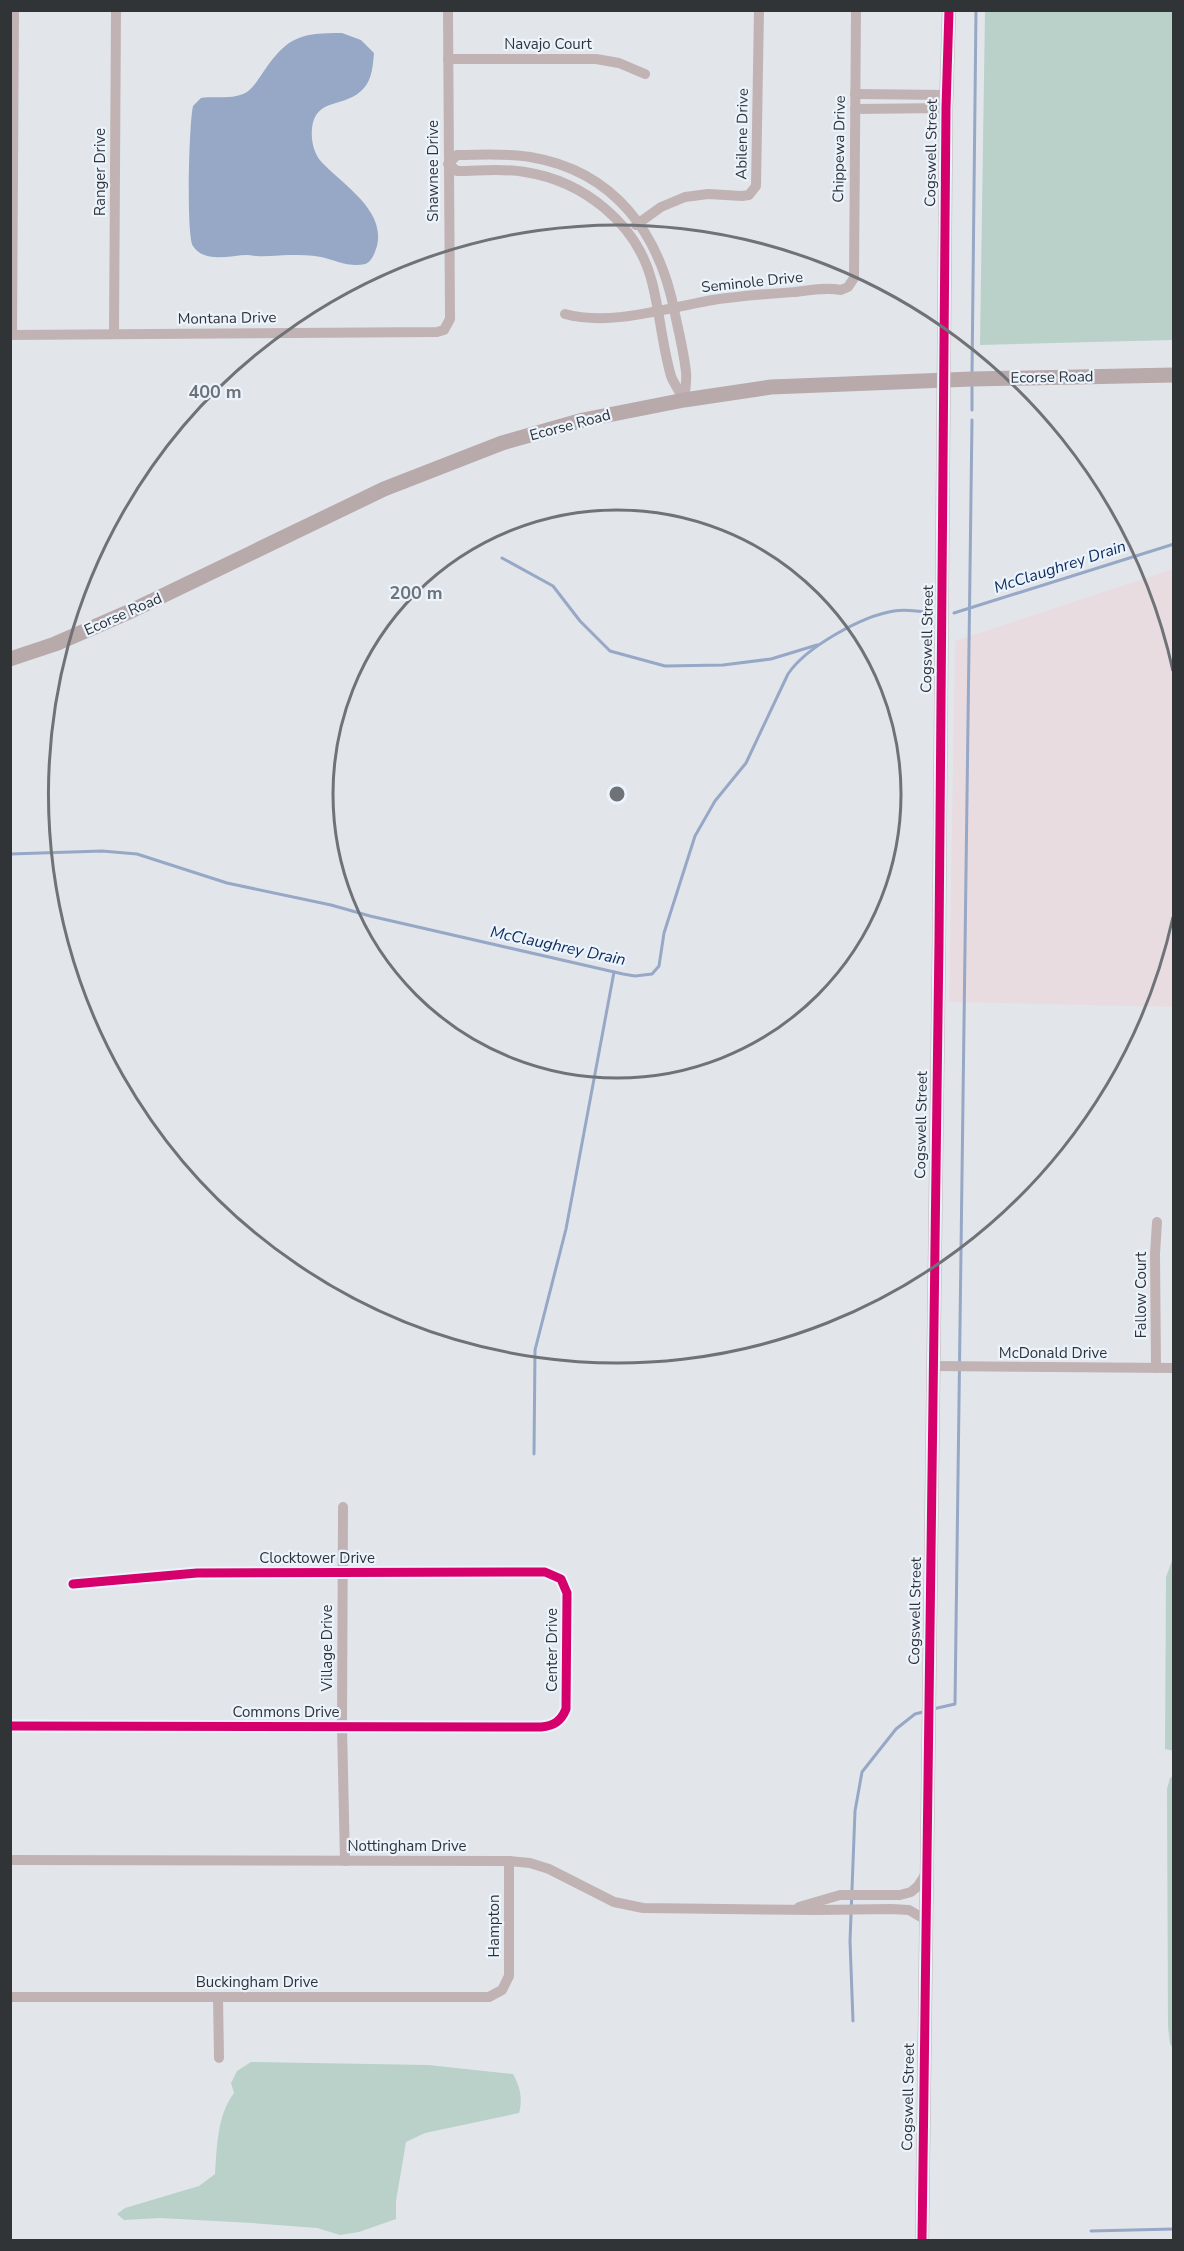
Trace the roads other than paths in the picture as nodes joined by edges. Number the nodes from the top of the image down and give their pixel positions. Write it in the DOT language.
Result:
graph roads {
  1 [pos="14,10"];
  2 [pos="116,10"];
  3 [pos="447,10"];
  4 [pos="759,10"];
  5 [pos="856,10"];
  6 [pos="949,10"];
  7 [pos="448,59"];
  8 [pos="645,74"];
  9 [pos="855,94"];
  10 [pos="946,102"];
  11 [pos="855,109"];
  12 [pos="448,164"];
  13 [pos="639,223"];
  14 [pos="628,232"];
  15 [pos="848,286"];
  16 [pos="674,308"];
  17 [pos="658,311"];
  18 [pos="565,314"];
  19 [pos="444,330"];
  20 [pos="11,334"];
  21 [pos="114,334"];
  22 [pos="1173,375"];
  23 [pos="944,380"];
  24 [pos="684,400"];
  25 [pos="10,659"];
  26 [pos="1157,1222"];
  27 [pos="933,1366"];
  28 [pos="1156,1368"];
  29 [pos="1173,1368"];
  30 [pos="343,1507"];
  31 [pos="342,1573"];
  32 [pos="561,1579"];
  33 [pos="73,1584"];
  34 [pos="560,1720"];
  35 [pos="10,1725"];
  36 [pos="342,1727"];
  37 [pos="10,1860"];
  38 [pos="345,1861"];
  39 [pos="509,1861"];
  40 [pos="927,1872"];
  41 [pos="793,1909"];
  42 [pos="926,1920"];
  43 [pos="502,1990"];
  44 [pos="10,1997"];
  45 [pos="218,1997"];
  46 [pos="219,2058"];
  47 [pos="922,2241"];
  1 -- 20 [label="street"];
  2 -- 21 [label="street, Ranger Drive"];
  3 -- 7 [label="street, Shawnee Drive"];
  4 -- 13 [label="street, Abilene Drive"];
  5 -- 9 [label="street, Chippewa Drive"];
  6 -- 10 [label="street, Cogswell Street"];
  7 -- 8 [label="street, Navajo Court"];
  7 -- 12 [label="street, Shawnee Drive"];
  9 -- 10 [label="street"];
  9 -- 11 [label="street, Chippewa Drive"];
  10 -- 11 [label="street"];
  10 -- 23 [label="street, Cogswell Street"];
  11 -- 15 [label="street, Chippewa Drive"];
  12 -- 13 [label="street"];
  12 -- 14 [label="street"];
  12 -- 19 [label="street, Shawnee Drive"];
  13 -- 14 [label="street, Abilene Drive"];
  13 -- 16 [label="street"];
  14 -- 17 [label="street"];
  15 -- 16 [label="street, Seminole Drive"];
  16 -- 17 [label="street, Seminole Drive"];
  16 -- 24 [label="street"];
  17 -- 18 [label="street, Seminole Drive"];
  17 -- 24 [label="street"];
  19 -- 21 [label="street, Montana Drive"];
  20 -- 21 [label="street, Montana Drive"];
  22 -- 23 [label="main road, Ecorse Road"];
  23 -- 24 [label="main road, Ecorse Road"];
  23 -- 27 [label="street, Cogswell Street"];
  24 -- 25 [label="main road, Ecorse Road"];
  26 -- 28 [label="street, Fallow Court"];
  27 -- 28 [label="street, McDonald Drive"];
  27 -- 40 [label="street, Cogswell Street"];
  28 -- 29 [label="street, McDonald Drive"];
  30 -- 31 [label="street, Village Drive"];
  31 -- 32 [label="street, Clocktower Drive"];
  31 -- 33 [label="street, Clocktower Drive"];
  31 -- 36 [label="street, Village Drive"];
  32 -- 34 [label="street, Center Drive"];
  34 -- 36 [label="street, Commons Drive"];
  35 -- 36 [label="street, Commons Drive"];
  36 -- 38 [label="street, Village Drive"];
  37 -- 38 [label="street, Nottingham Drive"];
  38 -- 39 [label="street, Nottingham Drive"];
  39 -- 41 [label="street, Nottingham Drive"];
  39 -- 43 [label="street, Hampton"];
  40 -- 41 [label="street, Nottingham Drive"];
  40 -- 42 [label="street, Cogswell Street"];
  41 -- 42 [label="street, Nottingham Drive"];
  42 -- 47 [label="street, Cogswell Street"];
  43 -- 45 [label="street, Buckingham Drive"];
  44 -- 45 [label="street, Buckingham Drive"];
  45 -- 46 [label="street"];
}
